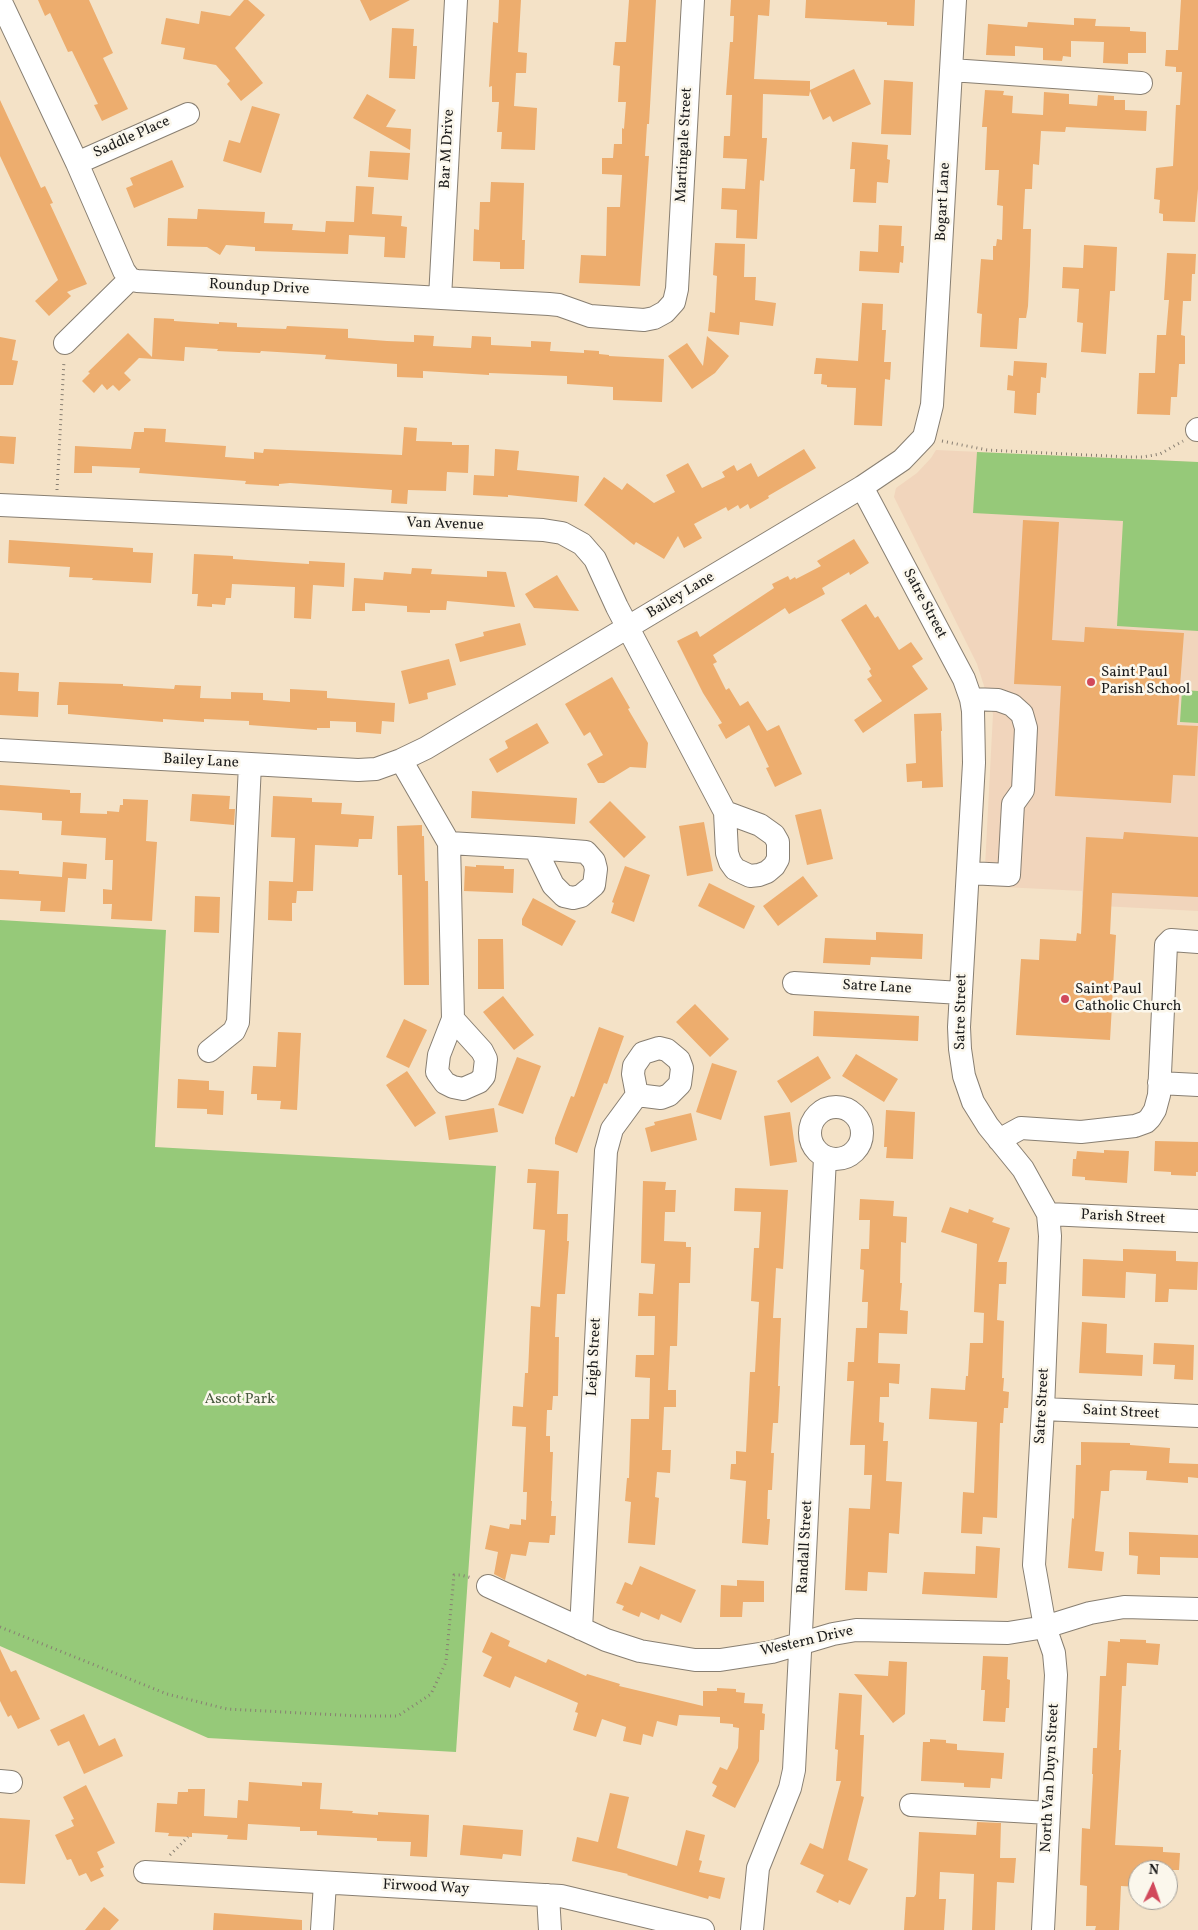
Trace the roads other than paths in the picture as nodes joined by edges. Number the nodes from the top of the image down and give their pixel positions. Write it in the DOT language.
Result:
graph roads {
  1 [pos="0,0"];
  2 [pos="456,0"];
  3 [pos="693,0"];
  4 [pos="955,0"];
  5 [pos="950,70"];
  6 [pos="1141,83"];
  7 [pos="188,114"];
  8 [pos="77,163"];
  9 [pos="130,279"];
  10 [pos="678,289"];
  11 [pos="440,298"];
  12 [pos="65,343"];
  13 [pos="932,405"];
  14 [pos="862,487"];
  15 [pos="0,505"];
  16 [pos="628,628"];
  17 [pos="971,699"];
  18 [pos="0,750"];
  19 [pos="401,760"];
  20 [pos="250,764"];
  21 [pos="725,812"];
  22 [pos="449,843"];
  23 [pos="535,848"];
  24 [pos="968,873"];
  25 [pos="1198,942"];
  26 [pos="794,983"];
  27 [pos="961,993"];
  28 [pos="453,1019"];
  29 [pos="209,1051"];
  30 [pos="1159,1083"];
  31 [pos="1198,1085"];
  32 [pos="637,1095"];
  33 [pos="999,1140"];
  34 [pos="825,1158"];
  35 [pos="1048,1214"];
  36 [pos="1198,1221"];
  37 [pos="1043,1409"];
  38 [pos="1198,1416"];
  39 [pos="488,1586"];
  40 [pos="1198,1609"];
  41 [pos="1045,1627"];
  42 [pos="581,1629"];
  43 [pos="802,1644"];
  44 [pos="911,1805"];
  45 [pos="1050,1813"];
  46 [pos="145,1872"];
  47 [pos="325,1883"];
  48 [pos="548,1895"];
  49 [pos="322,1930"];
  50 [pos="550,1930"];
  51 [pos="703,1930"];
  52 [pos="752,1930"];
  53 [pos="1044,1930"];
  1 -- 8 [label="street"];
  2 -- 11 [label="street, Bar M Drive"];
  3 -- 10 [label="street, Martingale Street"];
  4 -- 5 [label="street, Bogart Lane"];
  5 -- 6 [label="street"];
  5 -- 13 [label="street, Bogart Lane"];
  7 -- 8 [label="street, Saddle Place"];
  8 -- 9 [label="street"];
  9 -- 11 [label="street, Roundup Drive"];
  9 -- 12 [label="street"];
  10 -- 11 [label="street, Roundup Drive"];
  13 -- 14 [label="street, Bailey Lane"];
  14 -- 16 [label="street, Bailey Lane"];
  14 -- 17 [label="street, Satre Street"];
  15 -- 16 [label="street, Van Avenue"];
  16 -- 19 [label="street, Bailey Lane"];
  16 -- 21 [label="street, Van Avenue"];
  17 -- 24 [label="street, Satre Street"];
  17 -- 24 [label="street"];
  18 -- 20 [label="street, Bailey Lane"];
  19 -- 20 [label="street, Bailey Lane"];
  19 -- 22 [label="street"];
  20 -- 29 [label="street"];
  22 -- 23 [label="street"];
  22 -- 28 [label="street"];
  24 -- 27 [label="street, Satre Street"];
  25 -- 30 [label="street"];
  26 -- 27 [label="street, Satre Lane"];
  27 -- 33 [label="street, Satre Street"];
  30 -- 31 [label="street"];
  30 -- 33 [label="street"];
  32 -- 42 [label="street, Leigh Street"];
  33 -- 35 [label="street, Satre Street"];
  34 -- 43 [label="street, Randall Street"];
  35 -- 36 [label="street, Parish Street"];
  35 -- 37 [label="street, Satre Street"];
  37 -- 38 [label="street, Saint Street"];
  37 -- 41 [label="street, Satre Street"];
  39 -- 42 [label="street, Western Drive"];
  40 -- 41 [label="street, Western Drive"];
  41 -- 43 [label="street, Western Drive"];
  41 -- 45 [label="street, North Van Duyn Street"];
  42 -- 43 [label="street, Western Drive"];
  43 -- 52 [label="street, Randall Street"];
  44 -- 45 [label="street"];
  45 -- 53 [label="street, North Van Duyn Street"];
  46 -- 47 [label="street, Firwood Way"];
  47 -- 48 [label="street, Firwood Way"];
  47 -- 49 [label="street"];
  48 -- 50 [label="street"];
  48 -- 51 [label="street, Firwood Way"];
}
